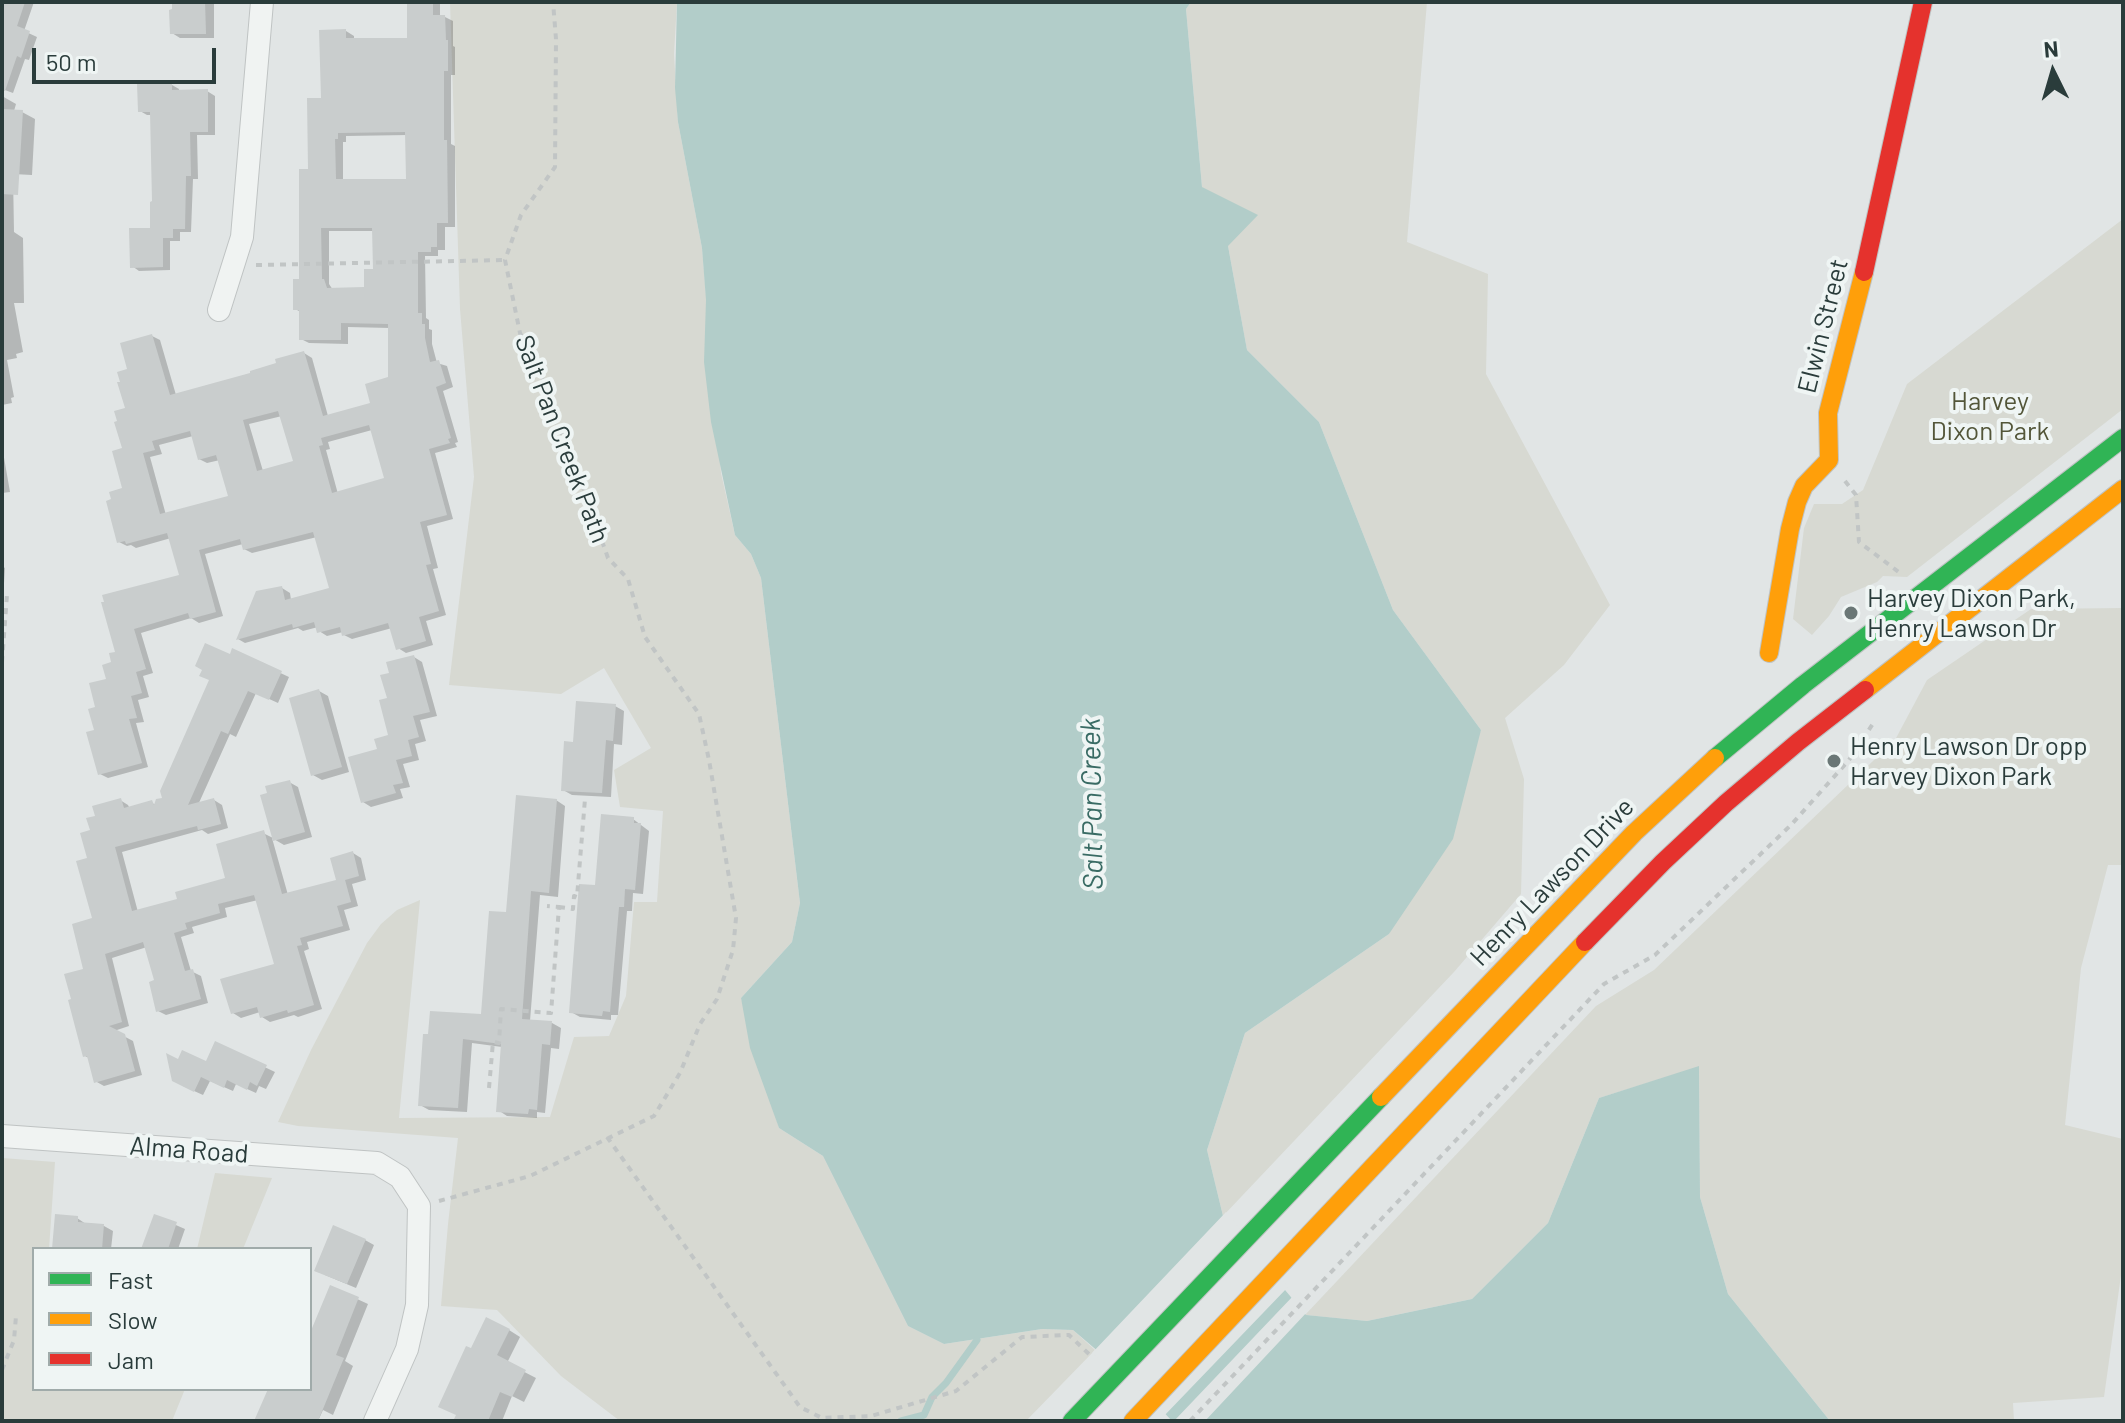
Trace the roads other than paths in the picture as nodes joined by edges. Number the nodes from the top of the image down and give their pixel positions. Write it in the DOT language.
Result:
graph roads {
  1 [pos="262,2"];
  2 [pos="1923,2"];
  3 [pos="219,310"];
  4 [pos="2123,438"];
  5 [pos="2123,489"];
  6 [pos="1769,653"];
  7 [pos="2,1136"];
  8 [pos="375,1421"];
  9 [pos="1072,1421"];
  10 [pos="1133,1421"];
  1 -- 3 [label="street"];
  2 -- 6 [label="main road, Elwin Street"];
  4 -- 9 [label="main road, Henry Lawson Drive"];
  5 -- 10 [label="main road"];
  7 -- 8 [label="street, Alma Road"];
}
